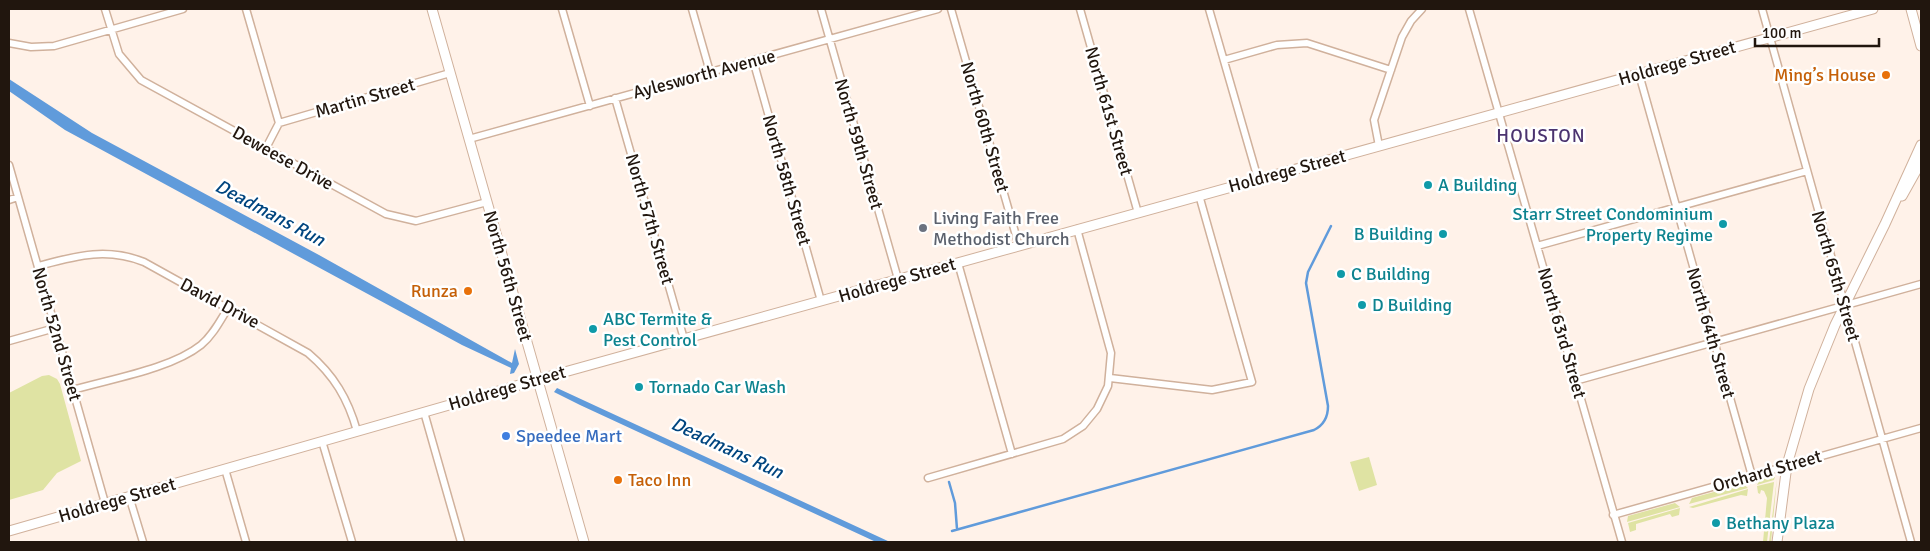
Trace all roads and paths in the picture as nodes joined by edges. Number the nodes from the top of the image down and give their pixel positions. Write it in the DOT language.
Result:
graph roads {
  1 [pos="105,9"];
  2 [pos="183,9"];
  3 [pos="246,9"];
  4 [pos="432,9"];
  5 [pos="562,9"];
  6 [pos="692,9"];
  7 [pos="821,9"];
  8 [pos="938,9"];
  9 [pos="951,9"];
  10 [pos="1080,9"];
  11 [pos="1209,9"];
  12 [pos="1422,9"];
  13 [pos="1469,9"];
  14 [pos="1762,9"];
  15 [pos="1873,9"];
  16 [pos="1911,9"];
  17 [pos="111,30"];
  18 [pos="1770,37"];
  19 [pos="830,39"];
  20 [pos="9,43"];
  21 [pos="1921,46"];
  22 [pos="753,60"];
  23 [pos="1224,60"];
  24 [pos="1391,70"];
  25 [pos="710,72"];
  26 [pos="450,73"];
  27 [pos="1639,74"];
  28 [pos="615,98"];
  29 [pos="590,106"];
  30 [pos="1499,113"];
  31 [pos="279,123"];
  32 [pos="469,139"];
  33 [pos="1921,145"];
  34 [pos="1379,146"];
  35 [pos="266,148"];
  36 [pos="1921,162"];
  37 [pos="9,165"];
  38 [pos="1807,171"];
  39 [pos="1258,179"];
  40 [pos="1199,196"];
  41 [pos="18,197"];
  42 [pos="9,200"];
  43 [pos="487,202"];
  44 [pos="1676,208"];
  45 [pos="1138,212"];
  46 [pos="1885,224"];
  47 [pos="1077,229"];
  48 [pos="1019,246"];
  49 [pos="1537,246"];
  50 [pos="958,263"];
  51 [pos="38,266"];
  52 [pos="898,279"];
  53 [pos="1921,284"];
  54 [pos="821,300"];
  55 [pos="1844,306"];
  56 [pos="228,308"];
  57 [pos="55,328"];
  58 [pos="684,339"];
  59 [pos="9,341"];
  60 [pos="1714,342"];
  61 [pos="1110,378"];
  62 [pos="537,379"];
  63 [pos="1575,381"];
  64 [pos="73,390"];
  65 [pos="424,412"];
  66 [pos="1921,428"];
  67 [pos="358,431"];
  68 [pos="1882,439"];
  69 [pos="322,441"];
  70 [pos="1012,454"];
  71 [pos="1787,465"];
  72 [pos="225,469"];
  73 [pos="1752,476"];
  74 [pos="928,478"];
  75 [pos="129,496"];
  76 [pos="105,503"];
  77 [pos="1613,514"];
  78 [pos="9,531"];
  79 [pos="143,542"];
  80 [pos="246,542"];
  81 [pos="352,542"];
  82 [pos="461,542"];
  83 [pos="584,542"];
  84 [pos="1622,542"];
  85 [pos="1777,542"];
  86 [pos="1911,542"];
  1 -- 17 [label="street, Deweese Drive"];
  2 -- 17 [label="street"];
  3 -- 31 [label="street"];
  4 -- 26 [label="main road, North 56th Street"];
  5 -- 29 [label="street"];
  6 -- 25 [label="street"];
  7 -- 19 [label="street, North 59th Street"];
  8 -- 19 [label="street, Aylesworth Avenue"];
  9 -- 48 [label="street, North 60th Street"];
  10 -- 45 [label="street, North 61st Street"];
  11 -- 23 [label="street"];
  12 -- 24 [label="street"];
  13 -- 30 [label="street, North 63rd Street"];
  14 -- 18 [label="street, North 65th Street"];
  15 -- 18 [label="main road, Holdrege Street"];
  16 -- 21 [label="main road"];
  17 -- 20 [label="street"];
  17 -- 35 [label="street, Deweese Drive"];
  18 -- 27 [label="main road, Holdrege Street"];
  18 -- 38 [label="street, North 65th Street"];
  19 -- 22 [label="street, Aylesworth Avenue"];
  19 -- 52 [label="street, North 59th Street"];
  22 -- 25 [label="street, Aylesworth Avenue"];
  22 -- 54 [label="street, North 58th Street"];
  23 -- 24 [label="street"];
  23 -- 39 [label="street"];
  24 -- 34 [label="street"];
  25 -- 28 [label="street, Aylesworth Avenue"];
  26 -- 31 [label="street, Martin Street"];
  26 -- 32 [label="main road, North 56th Street"];
  27 -- 30 [label="main road, Holdrege Street"];
  27 -- 44 [label="street, North 64th Street"];
  28 -- 29 [label="street, Aylesworth Avenue"];
  28 -- 58 [label="street, North 57th Street"];
  29 -- 32 [label="street, Aylesworth Avenue"];
  30 -- 34 [label="main road, Holdrege Street"];
  30 -- 49 [label="street, North 63rd Street"];
  31 -- 35 [label="street"];
  32 -- 43 [label="main road, North 56th Street"];
  33 -- 46 [label="main road"];
  34 -- 39 [label="main road, Holdrege Street"];
  35 -- 43 [label="street, Deweese Drive"];
  36 -- 46 [label="main road"];
  37 -- 41 [label="street, North 52nd Street"];
  38 -- 44 [label="street"];
  38 -- 55 [label="street, North 65th Street"];
  39 -- 40 [label="main road, Holdrege Street"];
  40 -- 45 [label="main road, Holdrege Street"];
  40 -- 61 [label="street"];
  41 -- 42 [label="street"];
  41 -- 51 [label="street, North 52nd Street"];
  43 -- 62 [label="main road, North 56th Street"];
  44 -- 49 [label="street"];
  44 -- 60 [label="street, North 64th Street"];
  45 -- 47 [label="main road, Holdrege Street"];
  46 -- 55 [label="main road"];
  47 -- 48 [label="main road, Holdrege Street"];
  47 -- 61 [label="street"];
  48 -- 50 [label="main road, Holdrege Street"];
  49 -- 63 [label="street, North 63rd Street"];
  50 -- 52 [label="main road, Holdrege Street"];
  50 -- 70 [label="street"];
  51 -- 56 [label="street, David Drive"];
  51 -- 57 [label="street, North 52nd Street"];
  52 -- 54 [label="main road, Holdrege Street"];
  53 -- 55 [label="street"];
  54 -- 58 [label="main road, Holdrege Street"];
  55 -- 60 [label="street"];
  55 -- 68 [label="street, North 65th Street"];
  55 -- 71 [label="main road"];
  56 -- 64 [label="street"];
  56 -- 67 [label="street, David Drive"];
  57 -- 59 [label="street"];
  57 -- 64 [label="street, North 52nd Street"];
  58 -- 62 [label="main road, Holdrege Street"];
  60 -- 63 [label="street"];
  60 -- 73 [label="street, North 64th Street"];
  61 -- 70 [label="street"];
  62 -- 65 [label="main road, Holdrege Street"];
  62 -- 83 [label="main road, North 56th Street"];
  63 -- 77 [label="street, North 63rd Street"];
  64 -- 76 [label="street, North 52nd Street"];
  65 -- 67 [label="main road, Holdrege Street"];
  65 -- 82 [label="street"];
  66 -- 68 [label="street, Orchard Street"];
  67 -- 69 [label="main road, Holdrege Street"];
  68 -- 71 [label="street, Orchard Street"];
  68 -- 86 [label="street, North 65th Street"];
  69 -- 72 [label="main road, Holdrege Street"];
  69 -- 81 [label="street"];
  70 -- 74 [label="street"];
  71 -- 73 [label="street, Orchard Street"];
  71 -- 85 [label="main road"];
  72 -- 75 [label="main road, Holdrege Street"];
  72 -- 80 [label="street"];
  73 -- 77 [label="street, Orchard Street"];
  75 -- 76 [label="main road, Holdrege Street"];
  75 -- 79 [label="street"];
  76 -- 78 [label="main road, Holdrege Street"];
  77 -- 84 [label="street, North 63rd Street"];
}
